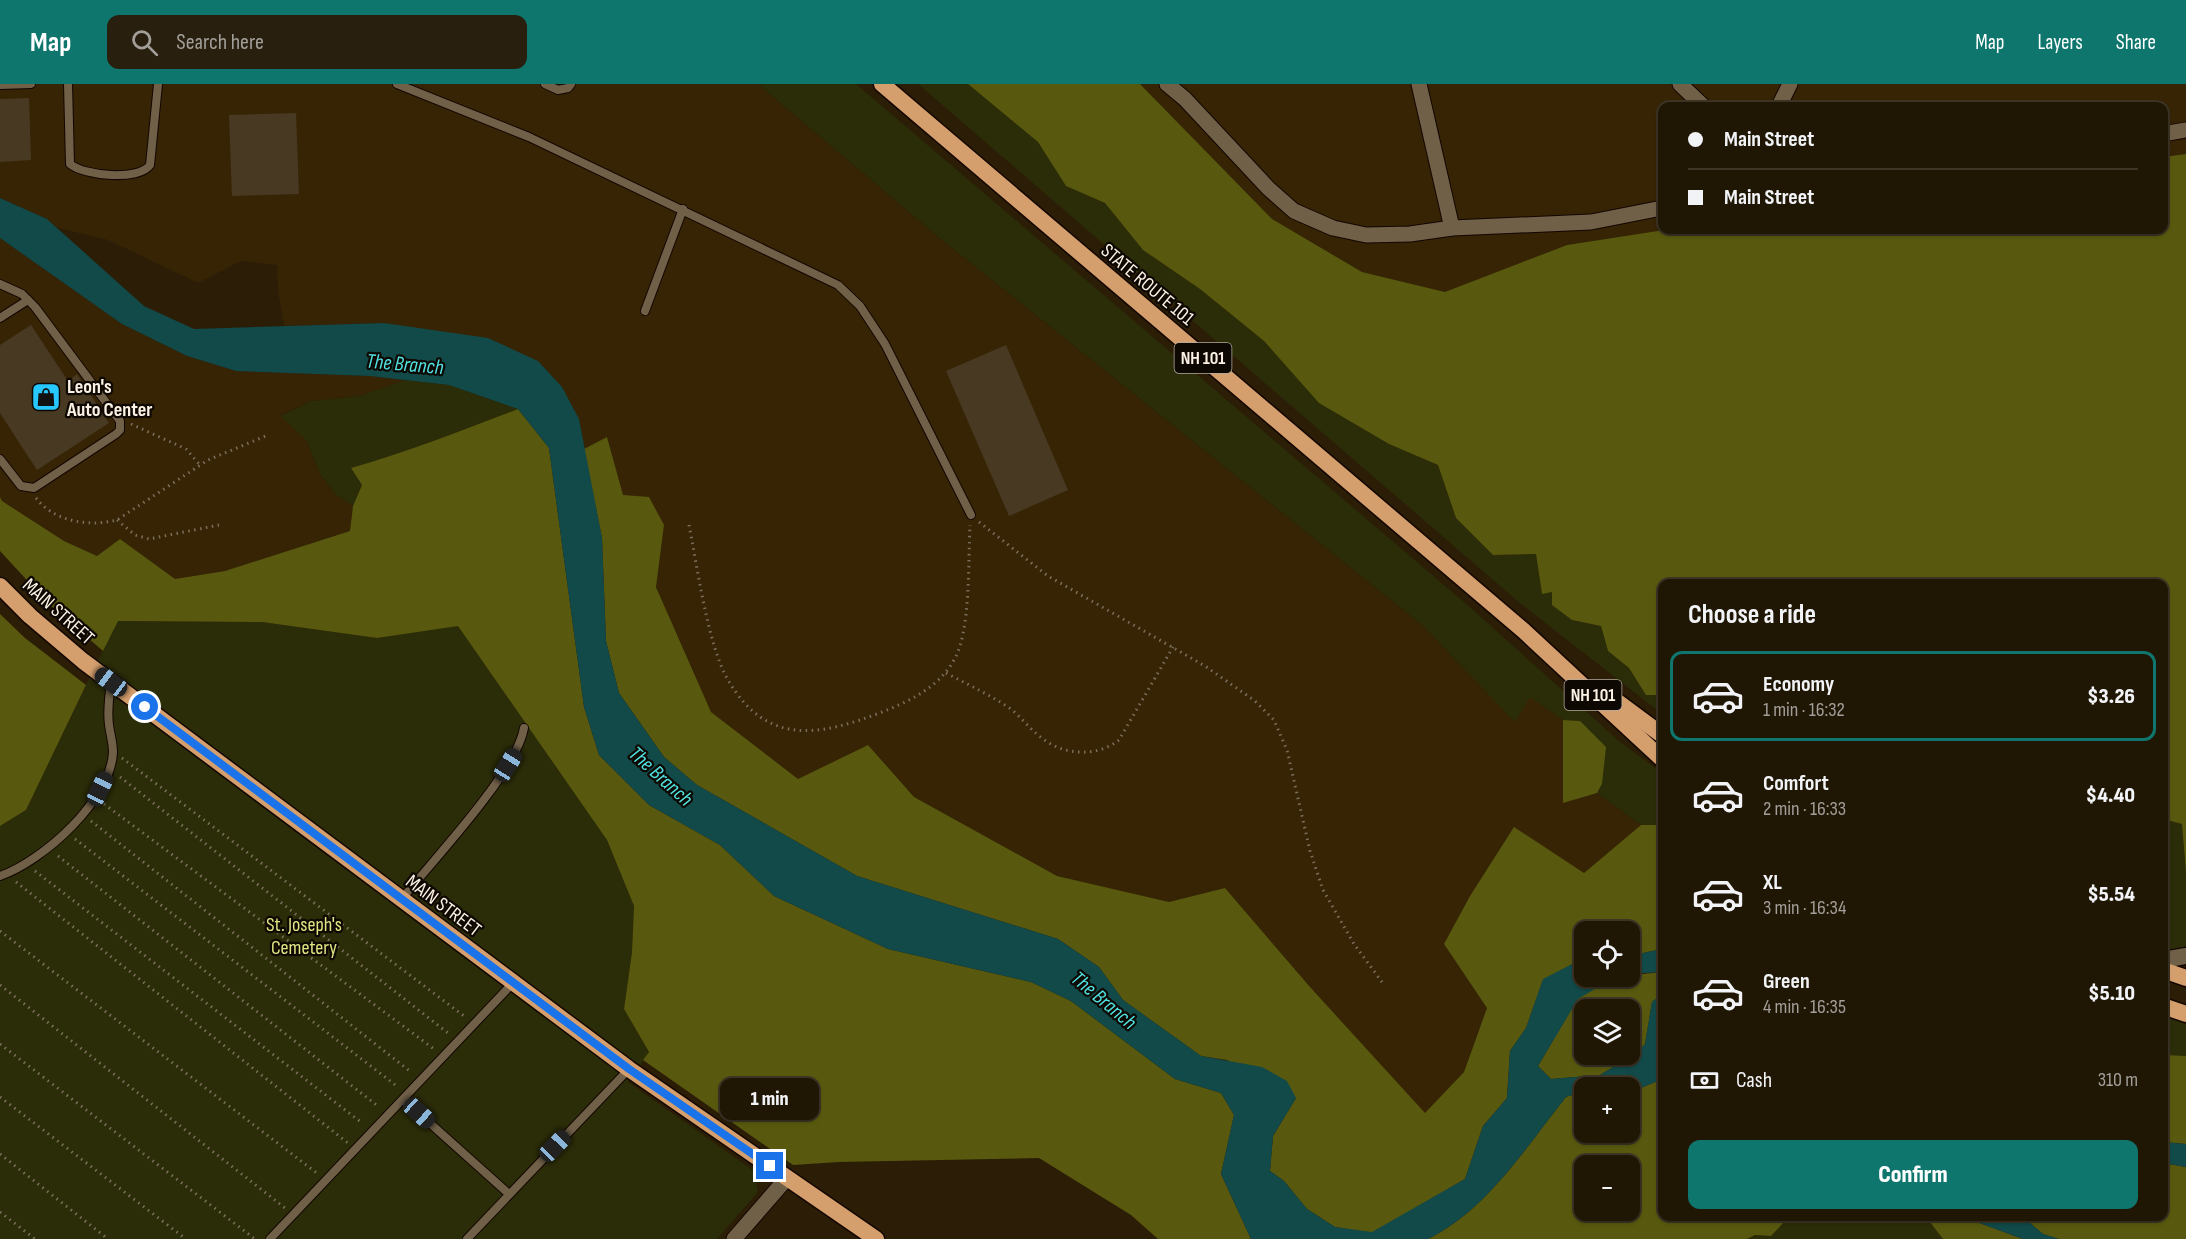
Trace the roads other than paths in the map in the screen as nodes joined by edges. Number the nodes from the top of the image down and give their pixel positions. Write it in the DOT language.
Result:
graph roads {
  1 [pos="31,84"];
  2 [pos="68,84"];
  3 [pos="158,84"];
  4 [pos="397,84"];
  5 [pos="545,84"];
  6 [pos="572,84"];
  7 [pos="882,84"];
  8 [pos="1167,84"];
  9 [pos="1419,84"];
  10 [pos="1680,84"];
  11 [pos="1790,84"];
  12 [pos="0,85"];
  13 [pos="1699,102"];
  14 [pos="1781,102"];
  15 [pos="2186,130"];
  16 [pos="2168,133"];
  17 [pos="682,209"];
  18 [pos="1658,209"];
  19 [pos="1452,228"];
  20 [pos="0,284"];
  21 [pos="28,300"];
  22 [pos="645,311"];
  23 [pos="0,318"];
  24 [pos="0,459"];
  25 [pos="971,515"];
  26 [pos="0,586"];
  27 [pos="1524,631"];
  28 [pos="111,682"];
  29 [pos="524,728"];
  30 [pos="1658,732"];
  31 [pos="1658,755"];
  32 [pos="3,875"];
  33 [pos="401,900"];
  34 [pos="2186,956"];
  35 [pos="2168,959"];
  36 [pos="2168,972"];
  37 [pos="2186,978"];
  38 [pos="513,983"];
  39 [pos="2168,1008"];
  40 [pos="2186,1014"];
  41 [pos="629,1069"];
  42 [pos="406,1098"];
  43 [pos="787,1178"];
  44 [pos="509,1194"];
  45 [pos="270,1239"];
  46 [pos="466,1239"];
  47 [pos="734,1239"];
  48 [pos="876,1239"];
  1 -- 12 [label="lane"];
  2 -- 3 [label="lane"];
  4 -- 17 [label="lane"];
  5 -- 6 [label="lane"];
  7 -- 27 [label="highway, STATE ROUTE 101 / NH 101"];
  8 -- 19 [label="street"];
  9 -- 19 [label="street"];
  10 -- 13 [label="street"];
  11 -- 14 [label="street"];
  15 -- 16 [label="street"];
  17 -- 22 [label="lane"];
  17 -- 25 [label="lane"];
  18 -- 19 [label="street"];
  20 -- 21 [label="lane"];
  21 -- 23 [label="lane"];
  21 -- 24 [label="lane"];
  26 -- 28 [label="highway, MAIN STREET"];
  27 -- 30 [label="highway, STATE ROUTE 101 / NH 101"];
  27 -- 31 [label="highway, STATE ROUTE 101 / NH 101"];
  28 -- 32 [label="lane"];
  28 -- 33 [label="highway, MAIN STREET"];
  29 -- 33 [label="lane"];
  33 -- 38 [label="highway, MAIN STREET"];
  34 -- 35 [label="street"];
  36 -- 37 [label="highway"];
  38 -- 41 [label="highway, MAIN STREET"];
  38 -- 42 [label="lane"];
  39 -- 40 [label="highway"];
  41 -- 43 [label="highway, MAIN STREET"];
  41 -- 44 [label="lane"];
  42 -- 44 [label="lane"];
  42 -- 45 [label="lane"];
  43 -- 47 [label="street"];
  43 -- 48 [label="highway, MAIN STREET"];
  44 -- 46 [label="lane"];
}
